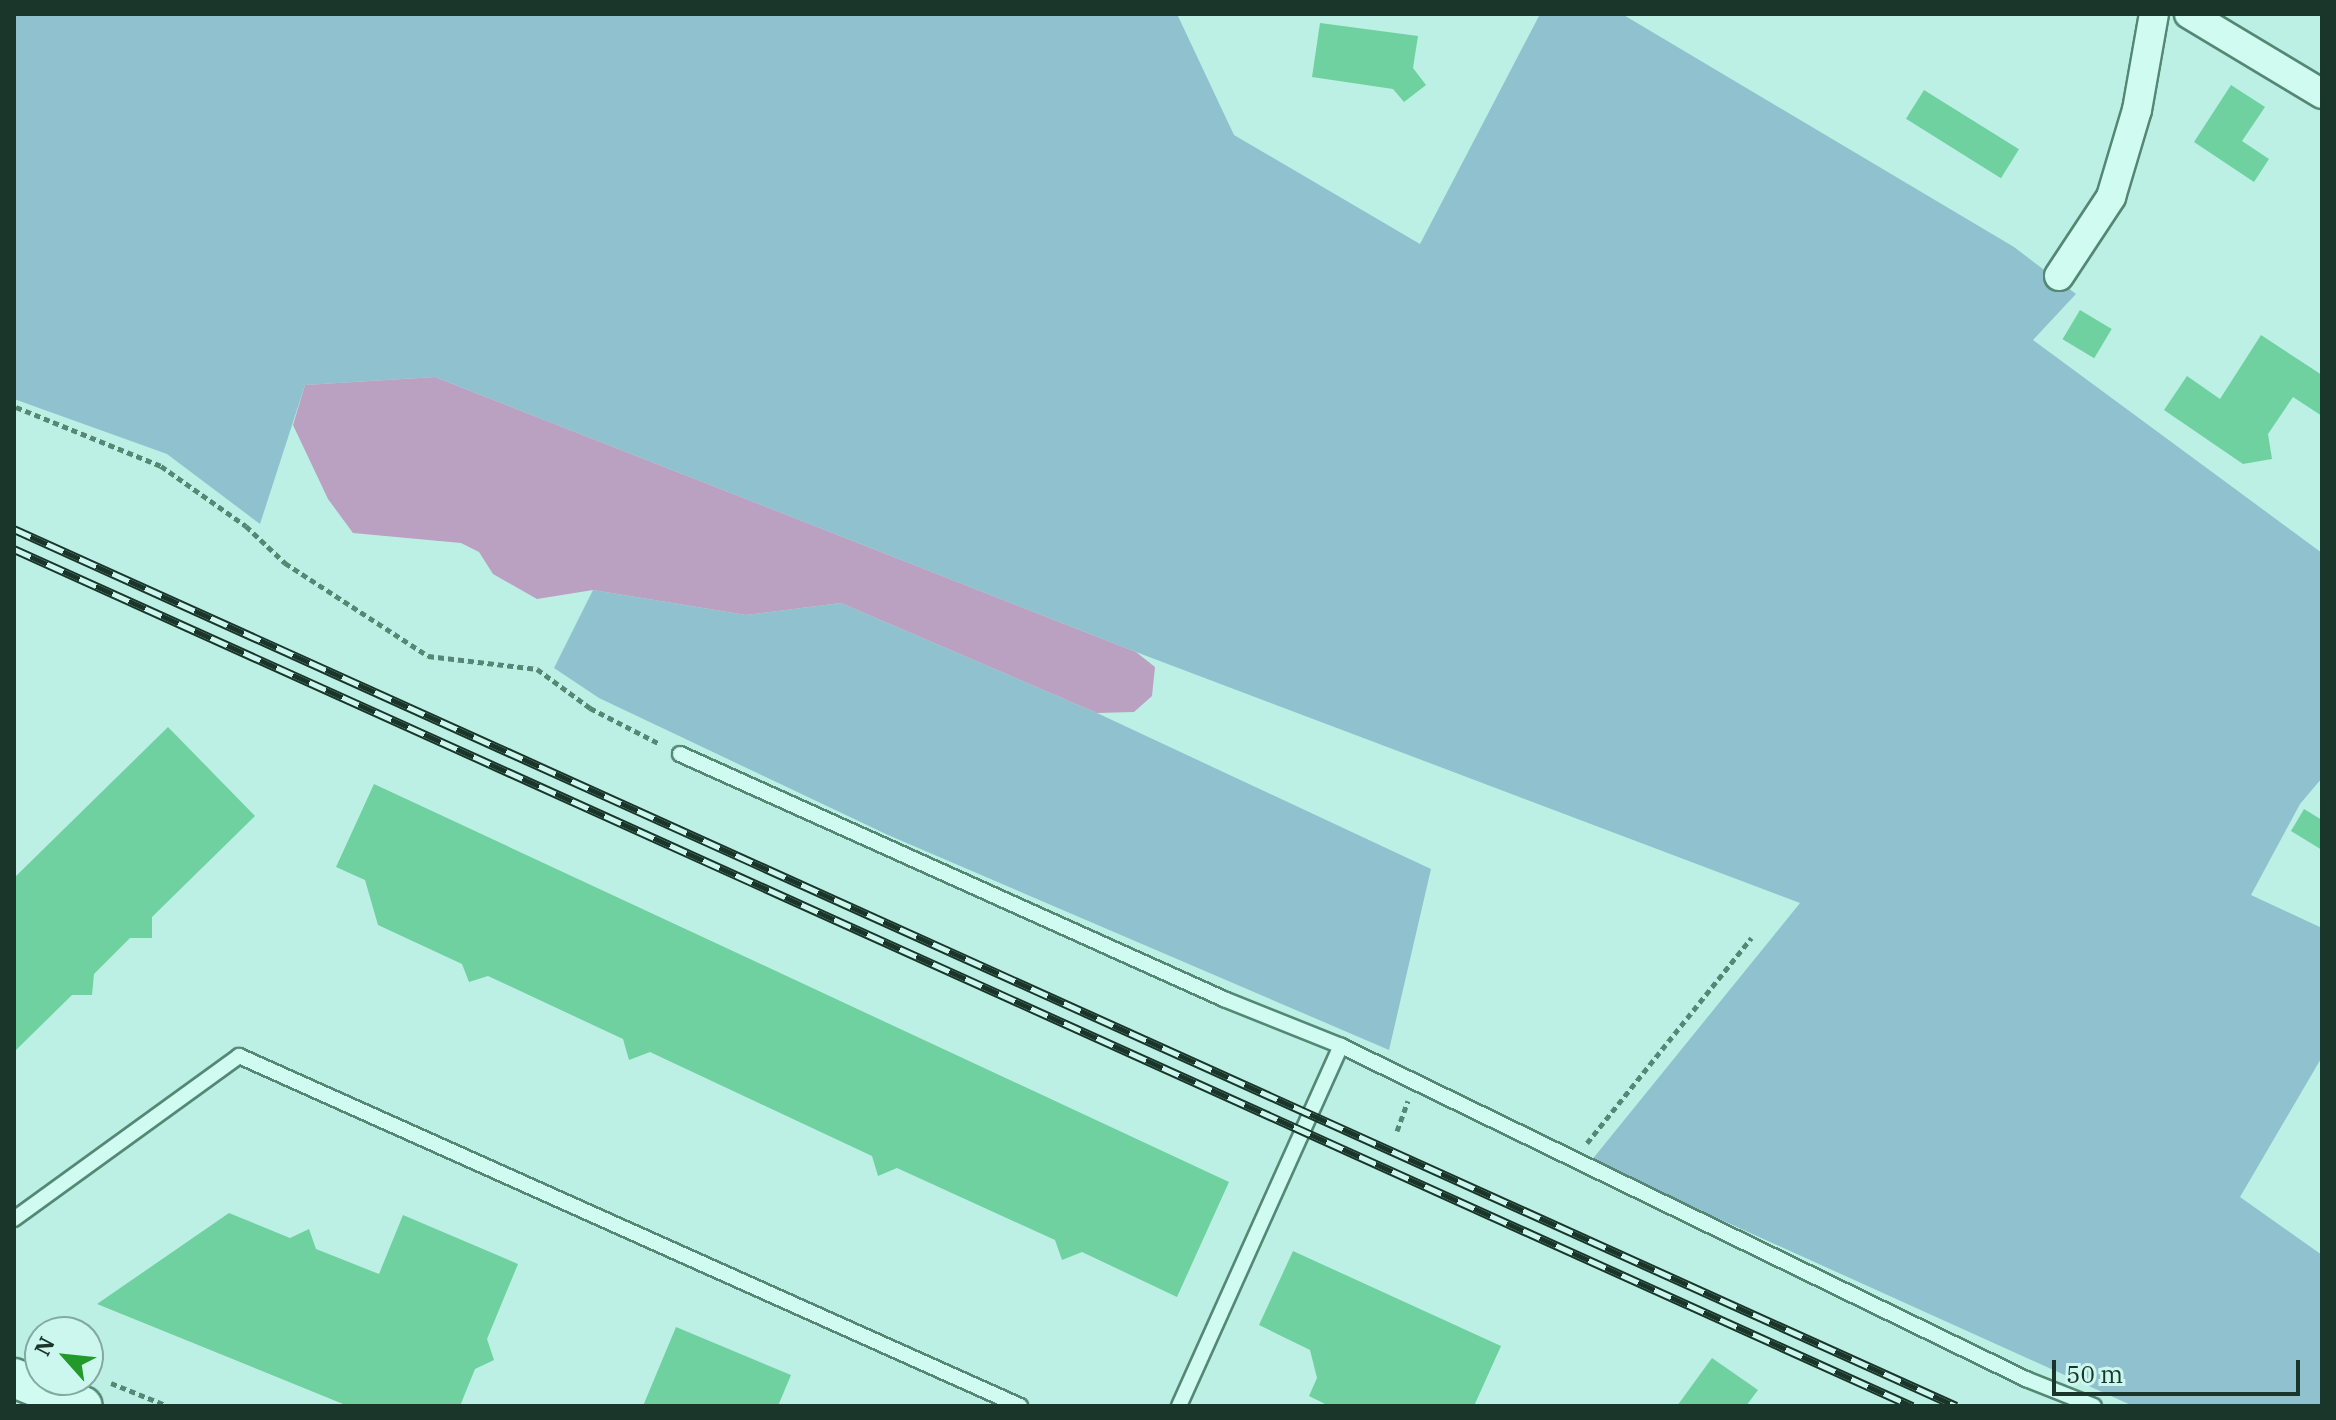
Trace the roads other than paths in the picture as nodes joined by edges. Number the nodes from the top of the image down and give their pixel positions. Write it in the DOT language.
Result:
graph roads {
  1 [pos="2154,14"];
  2 [pos="2189,14"];
  3 [pos="2322,94"];
  4 [pos="2059,276"];
  5 [pos="680,754"];
  6 [pos="1341,1046"];
  7 [pos="14,1219"];
  8 [pos="1020,1406"];
  9 [pos="1179,1406"];
  10 [pos="2094,1406"];
  1 -- 4 [label="street"];
  2 -- 3 [label="street"];
  5 -- 6 [label="lane"];
  6 -- 9 [label="lane"];
  6 -- 10 [label="lane"];
  7 -- 8 [label="lane"];
}
